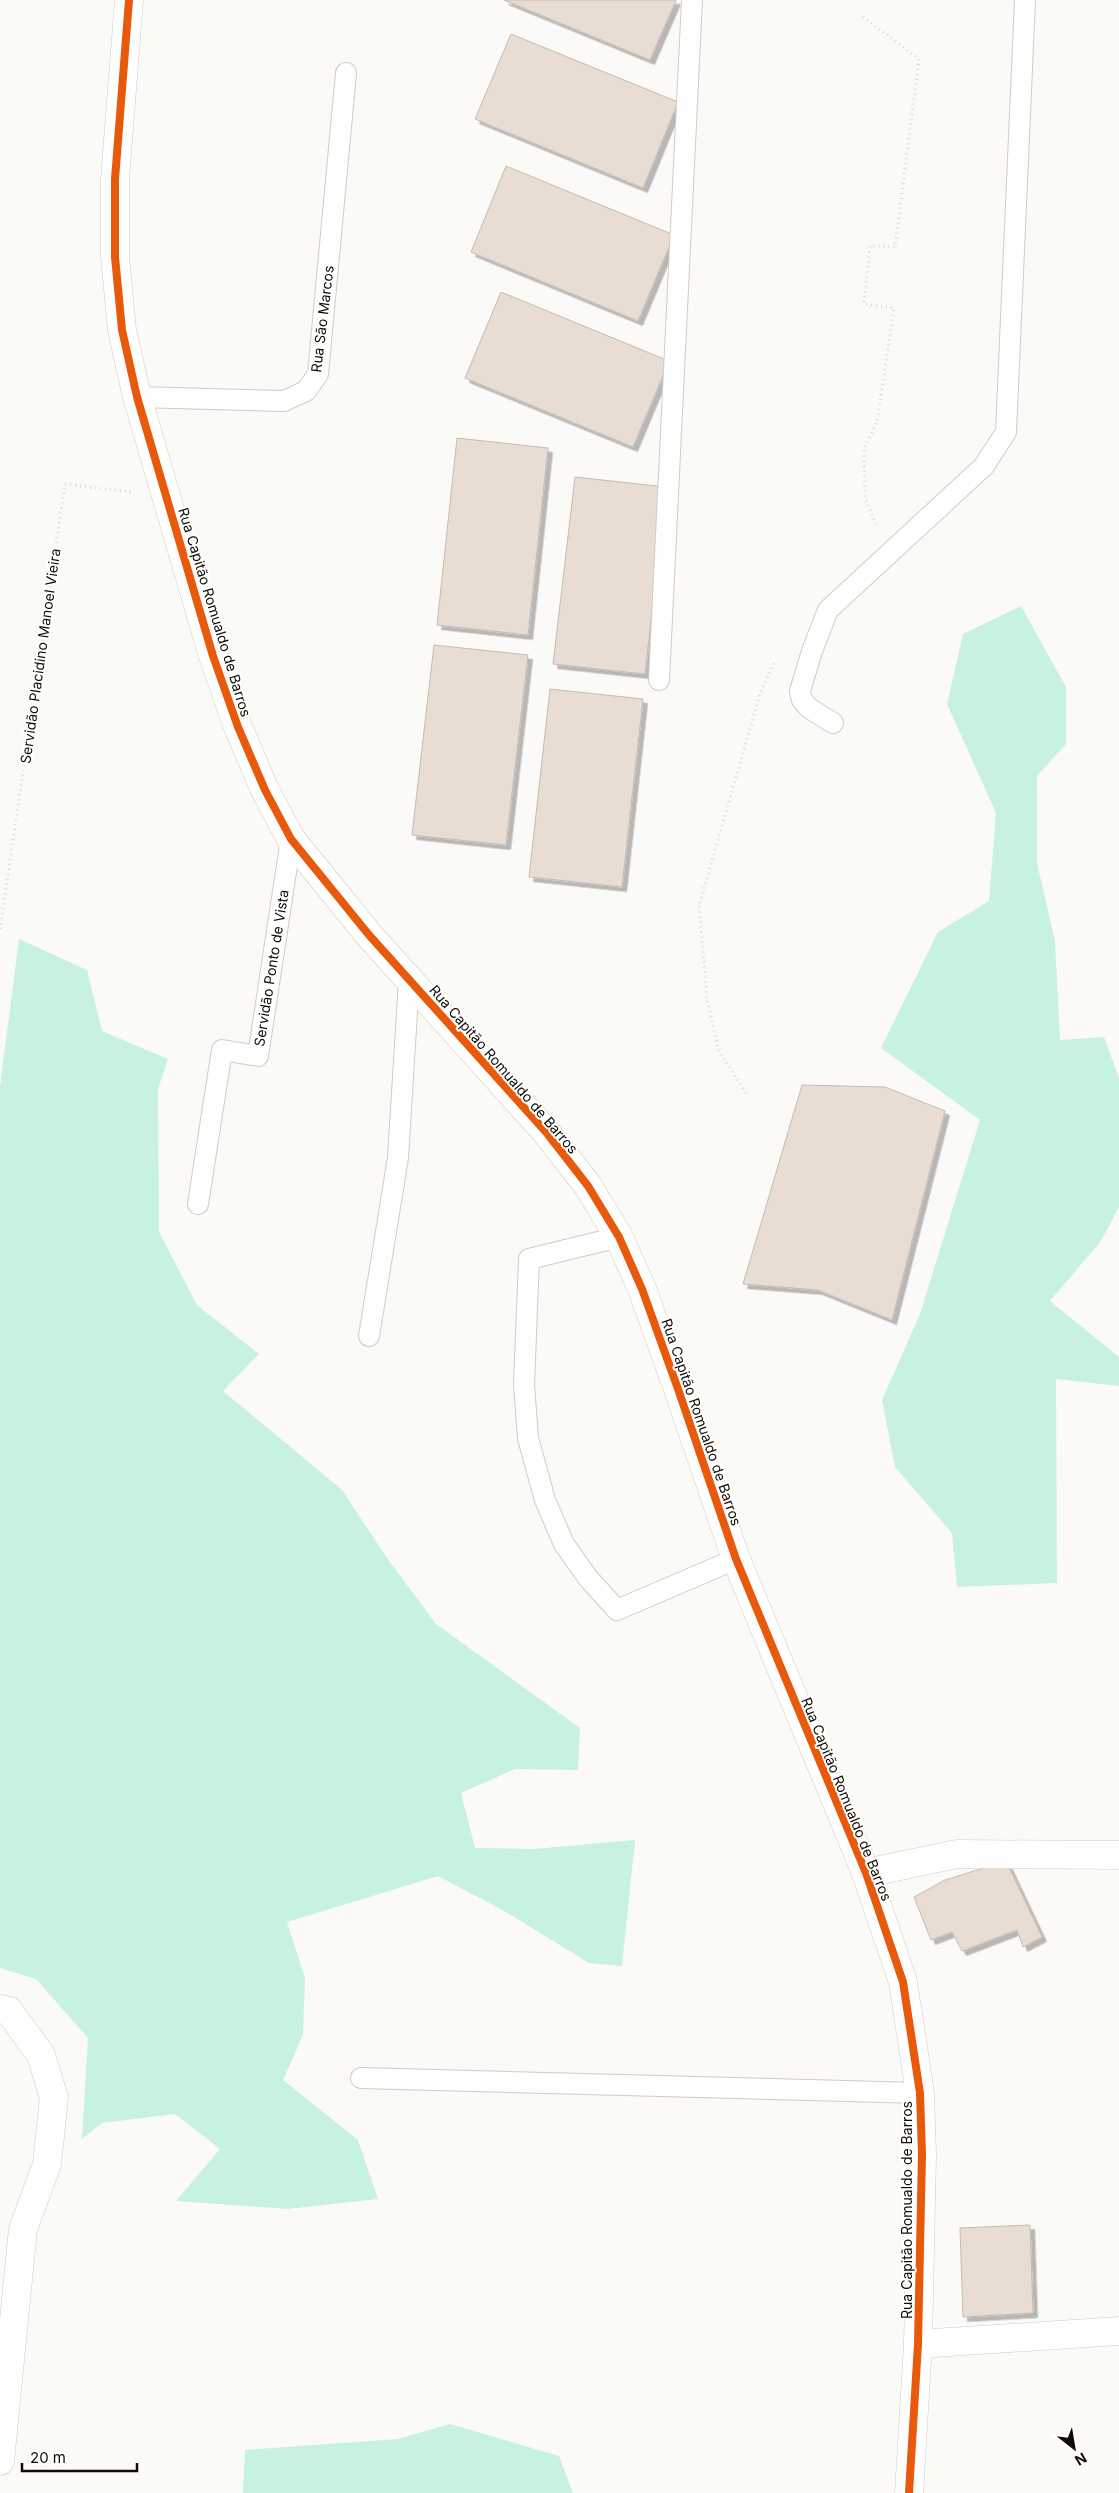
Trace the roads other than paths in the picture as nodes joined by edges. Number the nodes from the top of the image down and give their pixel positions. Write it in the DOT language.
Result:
graph roads {
  1 [pos="129,0"];
  2 [pos="692,0"];
  3 [pos="1025,0"];
  4 [pos="346,73"];
  5 [pos="137,397"];
  6 [pos="659,680"];
  7 [pos="833,723"];
  8 [pos="291,839"];
  9 [pos="409,980"];
  10 [pos="198,1204"];
  11 [pos="619,1238"];
  12 [pos="369,1336"];
  13 [pos="736,1559"];
  14 [pos="1119,1855"];
  15 [pos="866,1873"];
  16 [pos="0,2009"];
  17 [pos="361,2078"];
  18 [pos="920,2093"];
  19 [pos="12,2233"];
  20 [pos="1119,2331"];
  21 [pos="918,2344"];
  22 [pos="0,2461"];
  23 [pos="909,2493"];
  1 -- 5 [label="main road, Rua Capitão Romualdo de Barros"];
  2 -- 6 [label="lane"];
  3 -- 7 [label="lane"];
  4 -- 5 [label="lane, Rua São Marcos"];
  5 -- 8 [label="main road, Rua Capitão Romualdo de Barros"];
  8 -- 9 [label="main road, Rua Capitão Romualdo de Barros"];
  8 -- 10 [label="lane, Servidão Ponto de Vista"];
  9 -- 11 [label="main road, Rua Capitão Romualdo de Barros"];
  9 -- 12 [label="lane"];
  11 -- 13 [label="main road, Rua Capitão Romualdo de Barros"];
  11 -- 13 [label="lane"];
  13 -- 15 [label="main road, Rua Capitão Romualdo de Barros"];
  14 -- 15 [label="main road"];
  15 -- 18 [label="main road, Rua Capitão Romualdo de Barros"];
  16 -- 19 [label="main road"];
  17 -- 18 [label="lane"];
  18 -- 21 [label="main road, Rua Capitão Romualdo de Barros"];
  19 -- 22 [label="main road"];
  20 -- 21 [label="main road"];
  21 -- 23 [label="main road, Rua Capitão Romualdo de Barros"];
}
